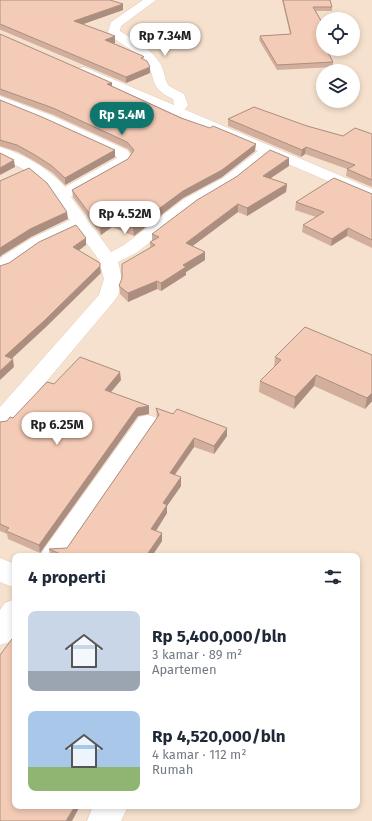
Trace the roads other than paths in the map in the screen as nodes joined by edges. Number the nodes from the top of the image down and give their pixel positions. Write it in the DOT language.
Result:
graph roads {
  1 [pos="150,0"];
  2 [pos="74,67"];
  3 [pos="0,100"];
  4 [pos="176,111"];
  5 [pos="268,150"];
  6 [pos="0,152"];
  7 [pos="372,194"];
  8 [pos="63,195"];
  9 [pos="81,222"];
  10 [pos="108,260"];
  11 [pos="0,268"];
  12 [pos="0,421"];
  13 [pos="148,423"];
  14 [pos="55,553"];
  15 [pos="0,569"];
  16 [pos="12,575"];
  17 [pos="12,615"];
  18 [pos="0,633"];
  19 [pos="110,809"];
  20 [pos="103,821"];
  1 -- 4 [label="street"];
  2 -- 4 [label="street"];
  3 -- 8 [label="street"];
  4 -- 5 [label="street"];
  5 -- 7 [label="street"];
  5 -- 10 [label="street"];
  6 -- 8 [label="street"];
  8 -- 9 [label="street"];
  9 -- 10 [label="street"];
  9 -- 11 [label="street"];
  10 -- 12 [label="street"];
  13 -- 14 [label="street"];
  15 -- 16 [label="street"];
  17 -- 18 [label="street"];
  19 -- 20 [label="street"];
}
